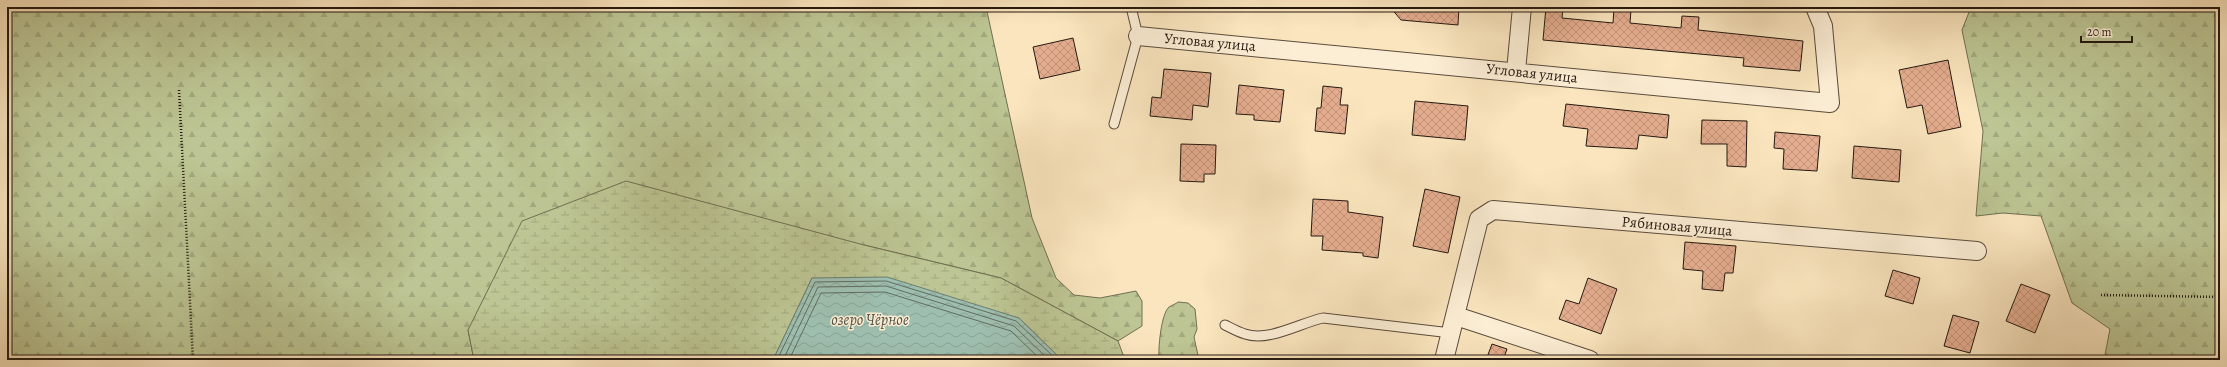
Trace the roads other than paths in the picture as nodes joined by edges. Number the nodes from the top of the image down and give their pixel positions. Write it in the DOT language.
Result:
graph roads {
  1 [pos="1131,7"];
  2 [pos="1522,7"];
  3 [pos="1815,7"];
  4 [pos="1138,36"];
  5 [pos="1516,71"];
  6 [pos="1114,124"];
  7 [pos="1977,251"];
  8 [pos="1456,316"];
  9 [pos="1225,325"];
  10 [pos="1451,333"];
  11 [pos="1444,360"];
  12 [pos="1590,360"];
  1 -- 4 [label="lane"];
  2 -- 5 [label="street"];
  3 -- 5 [label="street, Угловая улица"];
  4 -- 5 [label="street, Угловая улица"];
  4 -- 6 [label="lane"];
  7 -- 8 [label="street, Рябиновая улица"];
  8 -- 10 [label="street, Рябиновая улица"];
  8 -- 12 [label="street"];
  9 -- 10 [label="lane"];
  10 -- 11 [label="street, Рябиновая улица"];
}
